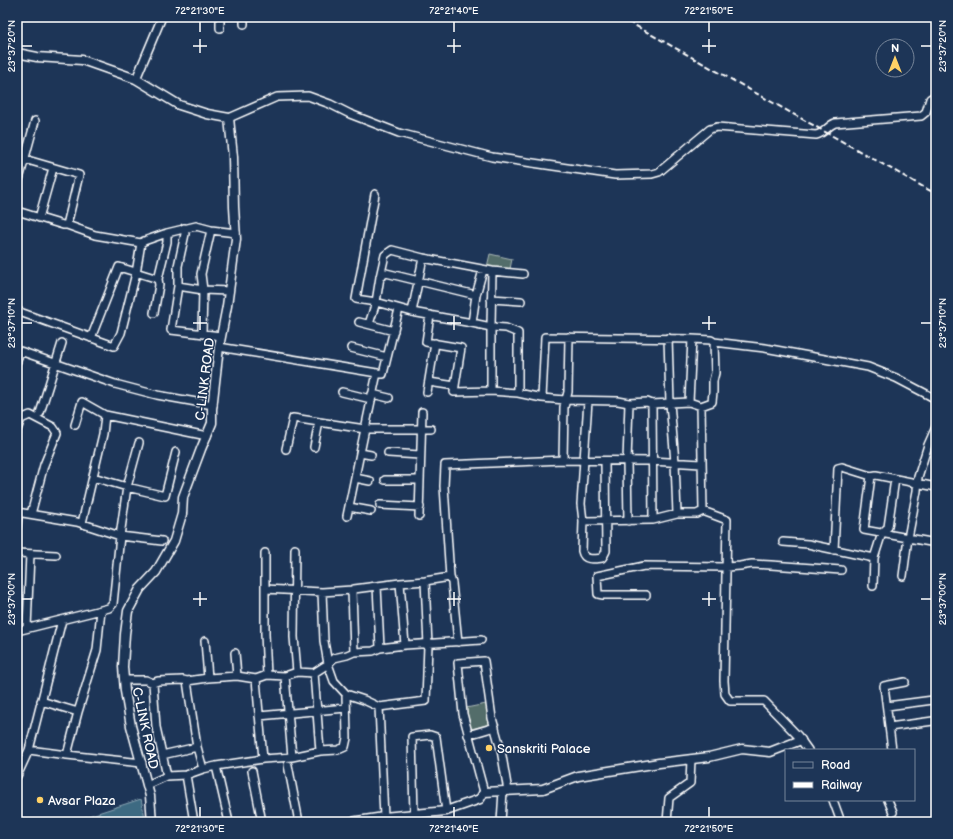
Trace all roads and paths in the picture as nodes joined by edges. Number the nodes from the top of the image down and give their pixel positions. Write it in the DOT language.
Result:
graph roads {
  1 [pos="162,17"];
  2 [pos="220,17"];
  3 [pos="220,28"];
  4 [pos="17,53"];
  5 [pos="136,79"];
  6 [pos="936,97"];
  7 [pos="229,118"];
  8 [pos="35,122"];
  9 [pos="24,160"];
  10 [pos="53,168"];
  11 [pos="17,187"];
  12 [pos="375,194"];
  13 [pos="17,211"];
  14 [pos="39,218"];
  15 [pos="67,225"];
  16 [pos="184,228"];
  17 [pos="212,230"];
  18 [pos="167,233"];
  19 [pos="236,233"];
  20 [pos="141,243"];
  21 [pos="423,258"];
  22 [pos="483,270"];
  23 [pos="492,271"];
  24 [pos="136,273"];
  25 [pos="523,274"];
  26 [pos="380,277"];
  27 [pos="158,279"];
  28 [pos="419,282"];
  29 [pos="178,286"];
  30 [pos="203,290"];
  31 [pos="229,291"];
  32 [pos="476,295"];
  33 [pos="492,299"];
  34 [pos="521,301"];
  35 [pos="376,302"];
  36 [pos="399,309"];
  37 [pos="17,311"];
  38 [pos="412,312"];
  39 [pos="154,313"];
  40 [pos="430,315"];
  41 [pos="359,322"];
  42 [pos="472,323"];
  43 [pos="369,324"];
  44 [pos="491,327"];
  45 [pos="394,331"];
  46 [pos="202,333"];
  47 [pos="221,336"];
  48 [pos="569,337"];
  49 [pos="92,338"];
  50 [pos="668,338"];
  51 [pos="692,339"];
  52 [pos="714,342"];
  53 [pos="435,343"];
  54 [pos="62,344"];
  55 [pos="219,348"];
  56 [pos="351,348"];
  57 [pos="387,357"];
  58 [pos="17,361"];
  59 [pos="56,364"];
  60 [pos="377,373"];
  61 [pos="429,382"];
  62 [pos="455,386"];
  63 [pos="491,391"];
  64 [pos="342,392"];
  65 [pos="427,392"];
  66 [pos="518,393"];
  67 [pos="372,396"];
  68 [pos="389,398"];
  69 [pos="542,398"];
  70 [pos="936,399"];
  71 [pos="565,400"];
  72 [pos="588,401"];
  73 [pos="689,402"];
  74 [pos="629,404"];
  75 [pos="652,404"];
  76 [pos="670,404"];
  77 [pos="213,405"];
  78 [pos="701,406"];
  79 [pos="422,412"];
  80 [pos="40,413"];
  81 [pos="105,415"];
  82 [pos="319,422"];
  83 [pos="74,425"];
  84 [pos="936,427"];
  85 [pos="365,429"];
  86 [pos="421,429"];
  87 [pos="431,429"];
  88 [pos="17,430"];
  89 [pos="207,436"];
  90 [pos="139,443"];
  91 [pos="314,447"];
  92 [pos="286,449"];
  93 [pos="176,452"];
  94 [pos="360,453"];
  95 [pos="388,453"];
  96 [pos="420,454"];
  97 [pos="371,455"];
  98 [pos="562,460"];
  99 [pos="584,461"];
  100 [pos="605,461"];
  101 [pos="627,461"];
  102 [pos="652,461"];
  103 [pos="675,462"];
  104 [pos="701,464"];
  105 [pos="871,476"];
  106 [pos="93,477"];
  107 [pos="355,478"];
  108 [pos="895,479"];
  109 [pos="385,480"];
  110 [pos="420,480"];
  111 [pos="370,481"];
  112 [pos="917,484"];
  113 [pos="127,487"];
  114 [pos="936,487"];
  115 [pos="380,505"];
  116 [pos="420,506"];
  117 [pos="349,507"];
  118 [pos="371,511"];
  119 [pos="703,511"];
  120 [pos="18,512"];
  121 [pos="32,514"];
  122 [pos="677,514"];
  123 [pos="347,516"];
  124 [pos="419,516"];
  125 [pos="653,520"];
  126 [pos="583,521"];
  127 [pos="605,521"];
  128 [pos="628,521"];
  129 [pos="82,523"];
  130 [pos="17,526"];
  131 [pos="882,533"];
  132 [pos="120,536"];
  133 [pos="908,538"];
  134 [pos="162,541"];
  135 [pos="783,542"];
  136 [pos="936,543"];
  137 [pos="295,549"];
  138 [pos="834,550"];
  139 [pos="17,553"];
  140 [pos="265,553"];
  141 [pos="30,554"];
  142 [pos="56,555"];
  143 [pos="874,558"];
  144 [pos="726,567"];
  145 [pos="841,570"];
  146 [pos="903,576"];
  147 [pos="450,577"];
  148 [pos="425,581"];
  149 [pos="400,583"];
  150 [pos="377,586"];
  151 [pos="873,586"];
  152 [pos="265,589"];
  153 [pos="294,590"];
  154 [pos="352,590"];
  155 [pos="322,592"];
  156 [pos="646,595"];
  157 [pos="101,610"];
  158 [pos="62,620"];
  159 [pos="27,628"];
  160 [pos="17,631"];
  161 [pos="481,640"];
  162 [pos="205,641"];
  163 [pos="458,642"];
  164 [pos="428,644"];
  165 [pos="405,646"];
  166 [pos="380,648"];
  167 [pos="354,652"];
  168 [pos="235,653"];
  169 [pos="328,664"];
  170 [pos="296,672"];
  171 [pos="314,673"];
  172 [pos="267,675"];
  173 [pos="237,676"];
  174 [pos="285,676"];
  175 [pos="208,678"];
  176 [pos="256,679"];
  177 [pos="124,680"];
  178 [pos="187,681"];
  179 [pos="905,682"];
  180 [pos="154,683"];
  181 [pos="346,694"];
  182 [pos="933,700"];
  183 [pos="41,701"];
  184 [pos="887,706"];
  185 [pos="379,707"];
  186 [pos="346,708"];
  187 [pos="317,711"];
  188 [pos="78,712"];
  189 [pos="288,714"];
  190 [pos="259,716"];
  191 [pos="933,720"];
  192 [pos="494,727"];
  193 [pos="889,727"];
  194 [pos="468,735"];
  195 [pos="801,740"];
  196 [pos="197,747"];
  197 [pos="807,749"];
  198 [pos="892,749"];
  199 [pos="29,750"];
  200 [pos="320,751"];
  201 [pos="162,754"];
  202 [pos="68,755"];
  203 [pos="292,756"];
  204 [pos="263,759"];
  205 [pos="691,759"];
  206 [pos="142,764"];
  207 [pos="288,765"];
  208 [pos="216,766"];
  209 [pos="203,769"];
  210 [pos="252,771"];
  211 [pos="186,775"];
  212 [pos="17,776"];
  213 [pos="167,776"];
  214 [pos="147,785"];
  215 [pos="505,791"];
  216 [pos="484,792"];
  217 [pos="833,801"];
  218 [pos="888,801"];
  219 [pos="446,811"];
  220 [pos="893,812"];
  221 [pos="414,814"];
  222 [pos="384,818"];
  223 [pos="152,822"];
  224 [pos="194,822"];
  225 [pos="229,822"];
  226 [pos="262,822"];
  227 [pos="299,822"];
  228 [pos="351,822"];
  229 [pos="501,822"];
  230 [pos="667,822"];
  231 [pos="842,822"];
  1 -- 5 [label="street"];
  2 -- 3 [label="street"];
  4 -- 5 [label="street"];
  5 -- 7 [label="street"];
  6 -- 7 [label="street"];
  7 -- 19 [label="street, C-LINK ROAD"];
  8 -- 9 [label="street"];
  9 -- 10 [label="street"];
  9 -- 11 [label="street"];
  10 -- 14 [label="street"];
  10 -- 15 [label="street"];
  12 -- 35 [label="street"];
  13 -- 14 [label="street"];
  14 -- 15 [label="street"];
  15 -- 20 [label="street"];
  16 -- 17 [label="street"];
  16 -- 18 [label="street"];
  16 -- 29 [label="street"];
  17 -- 19 [label="street"];
  17 -- 30 [label="street"];
  18 -- 20 [label="street"];
  18 -- 27 [label="street"];
  19 -- 31 [label="street, C-LINK ROAD"];
  20 -- 24 [label="street"];
  21 -- 22 [label="street"];
  21 -- 26 [label="street"];
  21 -- 28 [label="street"];
  22 -- 23 [label="street"];
  22 -- 32 [label="street"];
  23 -- 25 [label="street"];
  23 -- 33 [label="street"];
  24 -- 27 [label="street"];
  24 -- 49 [label="street"];
  24 -- 49 [label="street"];
  26 -- 28 [label="street"];
  26 -- 35 [label="street"];
  27 -- 39 [label="street"];
  28 -- 32 [label="street"];
  28 -- 38 [label="street"];
  29 -- 30 [label="street"];
  29 -- 46 [label="street"];
  30 -- 31 [label="street"];
  30 -- 46 [label="street"];
  31 -- 47 [label="street, C-LINK ROAD"];
  32 -- 42 [label="street"];
  33 -- 34 [label="street"];
  33 -- 44 [label="street"];
  35 -- 36 [label="street"];
  35 -- 43 [label="street"];
  36 -- 38 [label="street"];
  36 -- 45 [label="street"];
  37 -- 49 [label="street"];
  38 -- 40 [label="street"];
  40 -- 42 [label="street"];
  40 -- 53 [label="street"];
  41 -- 43 [label="street"];
  42 -- 44 [label="street"];
  43 -- 45 [label="street"];
  44 -- 63 [label="street"];
  44 -- 66 [label="street"];
  45 -- 57 [label="street"];
  46 -- 47 [label="street"];
  47 -- 55 [label="street, C-LINK ROAD"];
  48 -- 50 [label="street"];
  48 -- 69 [label="street"];
  48 -- 71 [label="street"];
  50 -- 51 [label="street"];
  50 -- 76 [label="street"];
  51 -- 52 [label="street"];
  51 -- 73 [label="street"];
  52 -- 70 [label="street"];
  52 -- 78 [label="street"];
  53 -- 61 [label="street"];
  53 -- 62 [label="street"];
  54 -- 59 [label="street"];
  55 -- 60 [label="street"];
  55 -- 77 [label="street, C-LINK ROAD"];
  56 -- 57 [label="street"];
  57 -- 60 [label="street"];
  58 -- 59 [label="street"];
  59 -- 77 [label="street"];
  59 -- 80 [label="street"];
  60 -- 67 [label="street"];
  61 -- 62 [label="street"];
  61 -- 65 [label="street"];
  62 -- 63 [label="street"];
  63 -- 66 [label="street"];
  64 -- 67 [label="street"];
  66 -- 69 [label="street"];
  67 -- 68 [label="street"];
  67 -- 85 [label="street"];
  69 -- 71 [label="street"];
  71 -- 72 [label="street"];
  71 -- 98 [label="street"];
  72 -- 74 [label="street"];
  72 -- 99 [label="street"];
  73 -- 76 [label="street"];
  73 -- 78 [label="street"];
  74 -- 75 [label="street"];
  74 -- 101 [label="street"];
  75 -- 76 [label="street"];
  75 -- 102 [label="street"];
  76 -- 103 [label="street"];
  77 -- 89 [label="street, C-LINK ROAD"];
  78 -- 104 [label="street"];
  79 -- 86 [label="street"];
  81 -- 83 [label="street"];
  81 -- 89 [label="street"];
  81 -- 106 [label="street"];
  82 -- 85 [label="street"];
  82 -- 91 [label="street"];
  82 -- 92 [label="street"];
  84 -- 112 [label="street"];
  85 -- 86 [label="street"];
  85 -- 94 [label="street"];
  86 -- 87 [label="street"];
  86 -- 96 [label="street"];
  88 -- 121 [label="street"];
  89 -- 177 [label="street, C-LINK ROAD"];
  90 -- 113 [label="street"];
  93 -- 113 [label="street"];
  94 -- 97 [label="street"];
  94 -- 107 [label="street"];
  95 -- 96 [label="street"];
  96 -- 110 [label="street"];
  98 -- 99 [label="street"];
  98 -- 147 [label="street"];
  99 -- 100 [label="street"];
  99 -- 126 [label="street"];
  100 -- 101 [label="street"];
  100 -- 127 [label="street"];
  101 -- 102 [label="street"];
  101 -- 128 [label="street"];
  102 -- 103 [label="street"];
  102 -- 125 [label="street"];
  103 -- 104 [label="street"];
  103 -- 122 [label="street"];
  104 -- 119 [label="street"];
  105 -- 108 [label="street"];
  105 -- 131 [label="street"];
  105 -- 138 [label="street"];
  106 -- 113 [label="street"];
  106 -- 129 [label="street"];
  107 -- 111 [label="street"];
  107 -- 117 [label="street"];
  108 -- 112 [label="street"];
  108 -- 131 [label="street"];
  109 -- 110 [label="street"];
  110 -- 116 [label="street"];
  112 -- 114 [label="street"];
  112 -- 133 [label="street"];
  113 -- 132 [label="street"];
  115 -- 116 [label="street"];
  116 -- 124 [label="street"];
  117 -- 118 [label="street"];
  117 -- 123 [label="street"];
  119 -- 122 [label="street"];
  119 -- 144 [label="street"];
  120 -- 121 [label="street"];
  120 -- 130 [label="street"];
  121 -- 129 [label="street"];
  122 -- 125 [label="street"];
  125 -- 128 [label="street"];
  126 -- 127 [label="street"];
  126 -- 127 [label="street"];
  127 -- 128 [label="street"];
  129 -- 132 [label="street"];
  131 -- 133 [label="street"];
  131 -- 143 [label="street"];
  132 -- 134 [label="street"];
  132 -- 157 [label="street"];
  133 -- 136 [label="street"];
  133 -- 146 [label="street"];
  135 -- 138 [label="street"];
  137 -- 153 [label="street"];
  138 -- 143 [label="street"];
  139 -- 141 [label="street"];
  140 -- 152 [label="street"];
  141 -- 142 [label="street"];
  141 -- 159 [label="street"];
  143 -- 151 [label="street"];
  144 -- 145 [label="street"];
  144 -- 156 [label="street"];
  144 -- 195 [label="street"];
  147 -- 148 [label="street"];
  147 -- 163 [label="street"];
  148 -- 149 [label="street"];
  148 -- 164 [label="street"];
  149 -- 150 [label="street"];
  149 -- 165 [label="street"];
  150 -- 154 [label="street"];
  150 -- 166 [label="street"];
  152 -- 153 [label="street"];
  152 -- 172 [label="street"];
  153 -- 155 [label="street"];
  153 -- 170 [label="street"];
  154 -- 155 [label="street"];
  154 -- 167 [label="street"];
  155 -- 169 [label="street"];
  157 -- 158 [label="street"];
  157 -- 188 [label="street"];
  158 -- 159 [label="street"];
  158 -- 183 [label="street"];
  159 -- 160 [label="street"];
  161 -- 163 [label="street"];
  162 -- 175 [label="street"];
  163 -- 164 [label="street"];
  164 -- 165 [label="street"];
  164 -- 185 [label="street"];
  165 -- 166 [label="street"];
  166 -- 167 [label="street"];
  167 -- 169 [label="street"];
  168 -- 173 [label="street"];
  169 -- 171 [label="street"];
  169 -- 181 [label="street"];
  170 -- 171 [label="street"];
  170 -- 174 [label="street"];
  171 -- 187 [label="street"];
  172 -- 174 [label="street"];
  172 -- 176 [label="street"];
  173 -- 175 [label="street"];
  173 -- 176 [label="street"];
  174 -- 189 [label="street"];
  175 -- 178 [label="street"];
  176 -- 190 [label="street"];
  177 -- 180 [label="street"];
  177 -- 206 [label="street, C-LINK ROAD"];
  178 -- 180 [label="street"];
  178 -- 196 [label="street"];
  179 -- 184 [label="street"];
  180 -- 201 [label="street"];
  181 -- 185 [label="street"];
  181 -- 186 [label="street"];
  182 -- 184 [label="street"];
  183 -- 188 [label="street"];
  183 -- 199 [label="street"];
  184 -- 193 [label="street"];
  185 -- 222 [label="street"];
  186 -- 187 [label="street"];
  186 -- 200 [label="street"];
  187 -- 189 [label="street"];
  187 -- 200 [label="street"];
  188 -- 202 [label="street"];
  189 -- 190 [label="street"];
  189 -- 203 [label="street"];
  190 -- 204 [label="street"];
  191 -- 193 [label="street"];
  192 -- 194 [label="street"];
  192 -- 194 [label="street"];
  192 -- 215 [label="street"];
  193 -- 198 [label="street"];
  194 -- 216 [label="street"];
  195 -- 197 [label="street"];
  195 -- 205 [label="street"];
  196 -- 201 [label="street"];
  196 -- 209 [label="street"];
  199 -- 202 [label="street"];
  199 -- 212 [label="street"];
  200 -- 203 [label="street"];
  201 -- 213 [label="street"];
  202 -- 206 [label="street"];
  203 -- 204 [label="street"];
  204 -- 208 [label="street"];
  205 -- 215 [label="street"];
  205 -- 230 [label="street"];
  206 -- 214 [label="street, C-LINK ROAD"];
  207 -- 227 [label="street"];
  208 -- 209 [label="street"];
  208 -- 225 [label="street"];
  209 -- 211 [label="street"];
  210 -- 226 [label="street"];
  211 -- 213 [label="street"];
  211 -- 224 [label="street"];
  213 -- 214 [label="street"];
  214 -- 223 [label="street, C-LINK ROAD"];
  215 -- 216 [label="street"];
  215 -- 229 [label="street"];
  216 -- 219 [label="street"];
  217 -- 231 [label="street"];
  218 -- 220 [label="street"];
  219 -- 221 [label="street"];
  219 -- 221 [label="street"];
  221 -- 222 [label="street"];
  222 -- 228 [label="street"];
}
